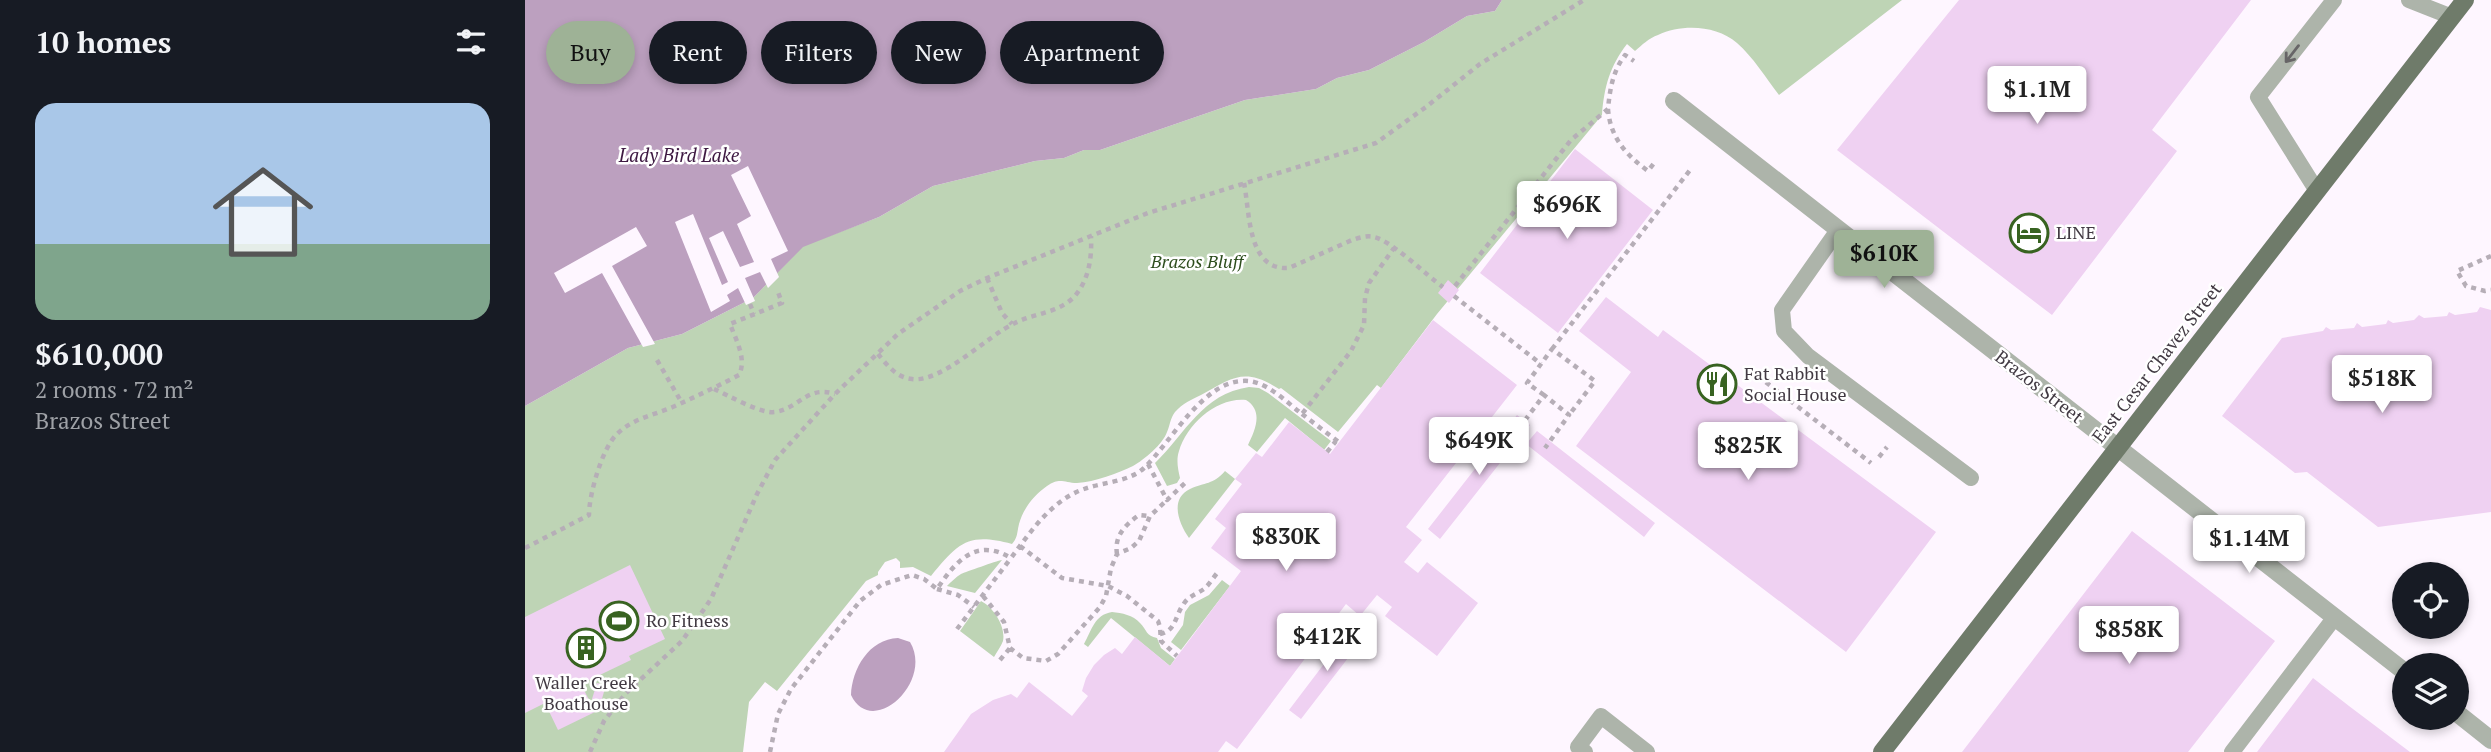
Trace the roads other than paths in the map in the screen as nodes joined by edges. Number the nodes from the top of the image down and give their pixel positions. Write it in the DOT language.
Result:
graph roads {
  1 [pos="2334,0"];
  2 [pos="2409,0"];
  3 [pos="2465,0"];
  4 [pos="2452,17"];
  5 [pos="1674,101"];
  6 [pos="2317,191"];
  7 [pos="1838,230"];
  8 [pos="2117,448"];
  9 [pos="1971,478"];
  10 [pos="2335,617"];
  11 [pos="2392,662"];
  12 [pos="2469,723"];
  13 [pos="2491,740"];
  14 [pos="1582,749"];
  15 [pos="1647,752"];
  16 [pos="1882,752"];
  17 [pos="2232,752"];
  1 -- 6 [label="lane, one-way"];
  2 -- 4 [label="lane"];
  3 -- 4 [label="main road, East Cesar Chavez Street"];
  4 -- 6 [label="main road, East Cesar Chavez Street"];
  5 -- 7 [label="street, Brazos Street"];
  6 -- 8 [label="main road, East Cesar Chavez Street"];
  7 -- 8 [label="street, Brazos Street"];
  7 -- 9 [label="lane"];
  8 -- 10 [label="street, Brazos Street"];
  8 -- 16 [label="main road, East Cesar Chavez Street"];
  10 -- 11 [label="street, Brazos Street"];
  10 -- 17 [label="lane"];
  12 -- 13 [label="street"];
  14 -- 15 [label="lane"];
}
